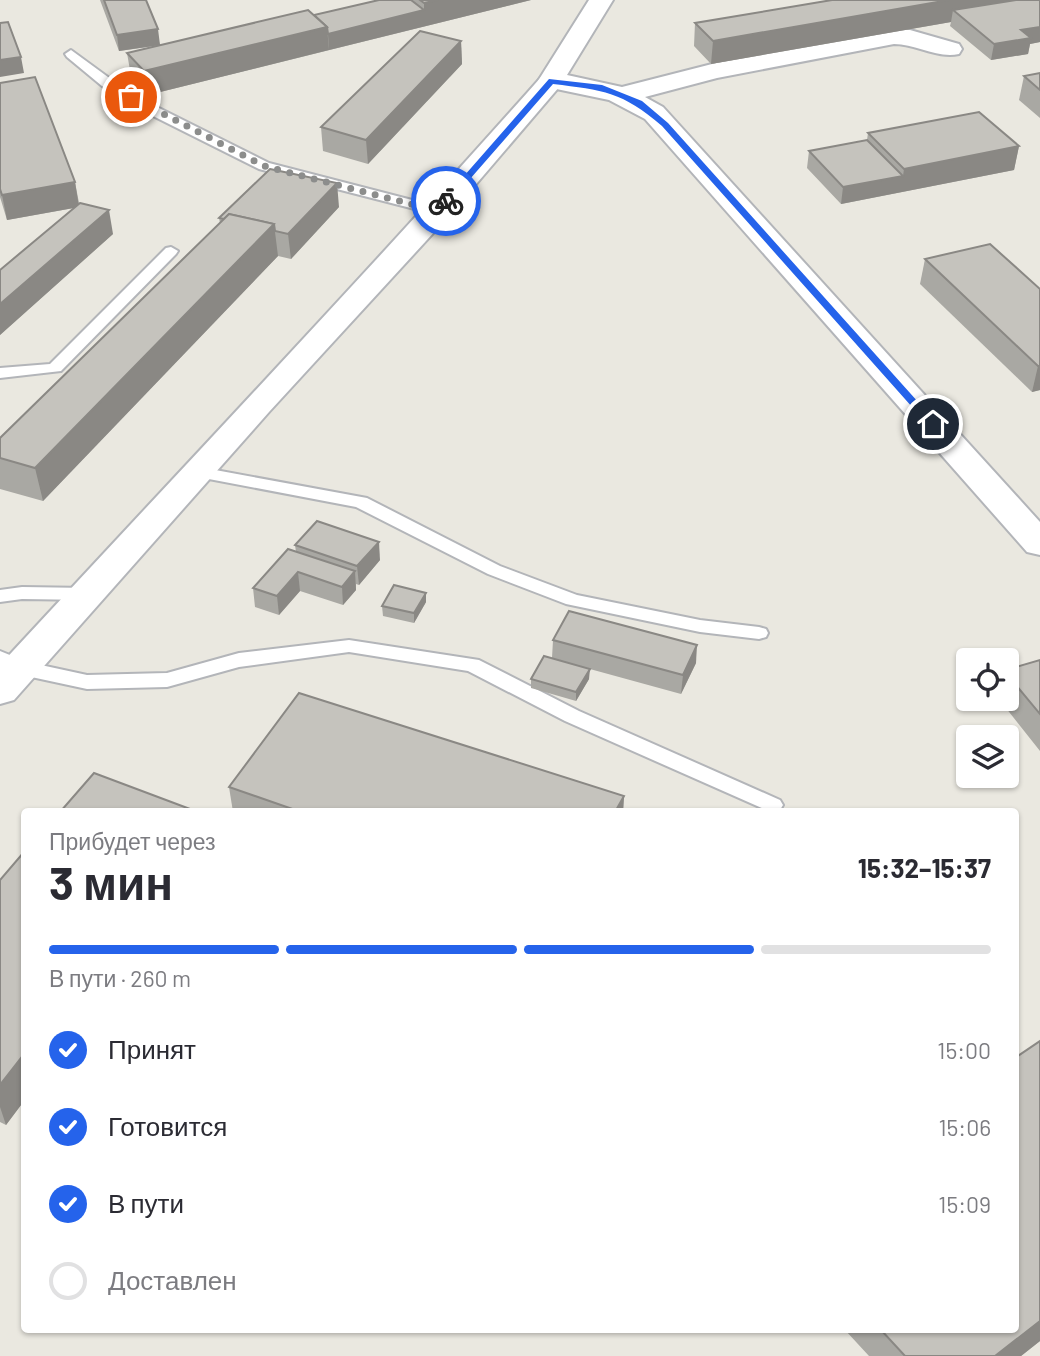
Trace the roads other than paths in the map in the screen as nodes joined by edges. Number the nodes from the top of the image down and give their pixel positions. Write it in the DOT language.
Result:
graph roads {
  1 [pos="601,0"];
  2 [pos="950,49"];
  3 [pos="71,54"];
  4 [pos="551,81"];
  5 [pos="621,95"];
  6 [pos="438,211"];
  7 [pos="171,251"];
  8 [pos="0,373"];
  9 [pos="199,472"];
  10 [pos="1040,544"];
  11 [pos="89,594"];
  12 [pos="0,596"];
  13 [pos="759,633"];
  14 [pos="11,663"];
  15 [pos="0,690"];
  16 [pos="773,805"];
  1 -- 4 [label="street"];
  2 -- 5 [label="street"];
  3 -- 6 [label="lane"];
  4 -- 5 [label="street"];
  4 -- 6 [label="street"];
  5 -- 10 [label="street"];
  6 -- 9 [label="street"];
  7 -- 8 [label="lane"];
  9 -- 11 [label="street"];
  9 -- 13 [label="lane"];
  11 -- 12 [label="lane"];
  11 -- 14 [label="street"];
  14 -- 15 [label="street"];
  14 -- 16 [label="lane"];
}
